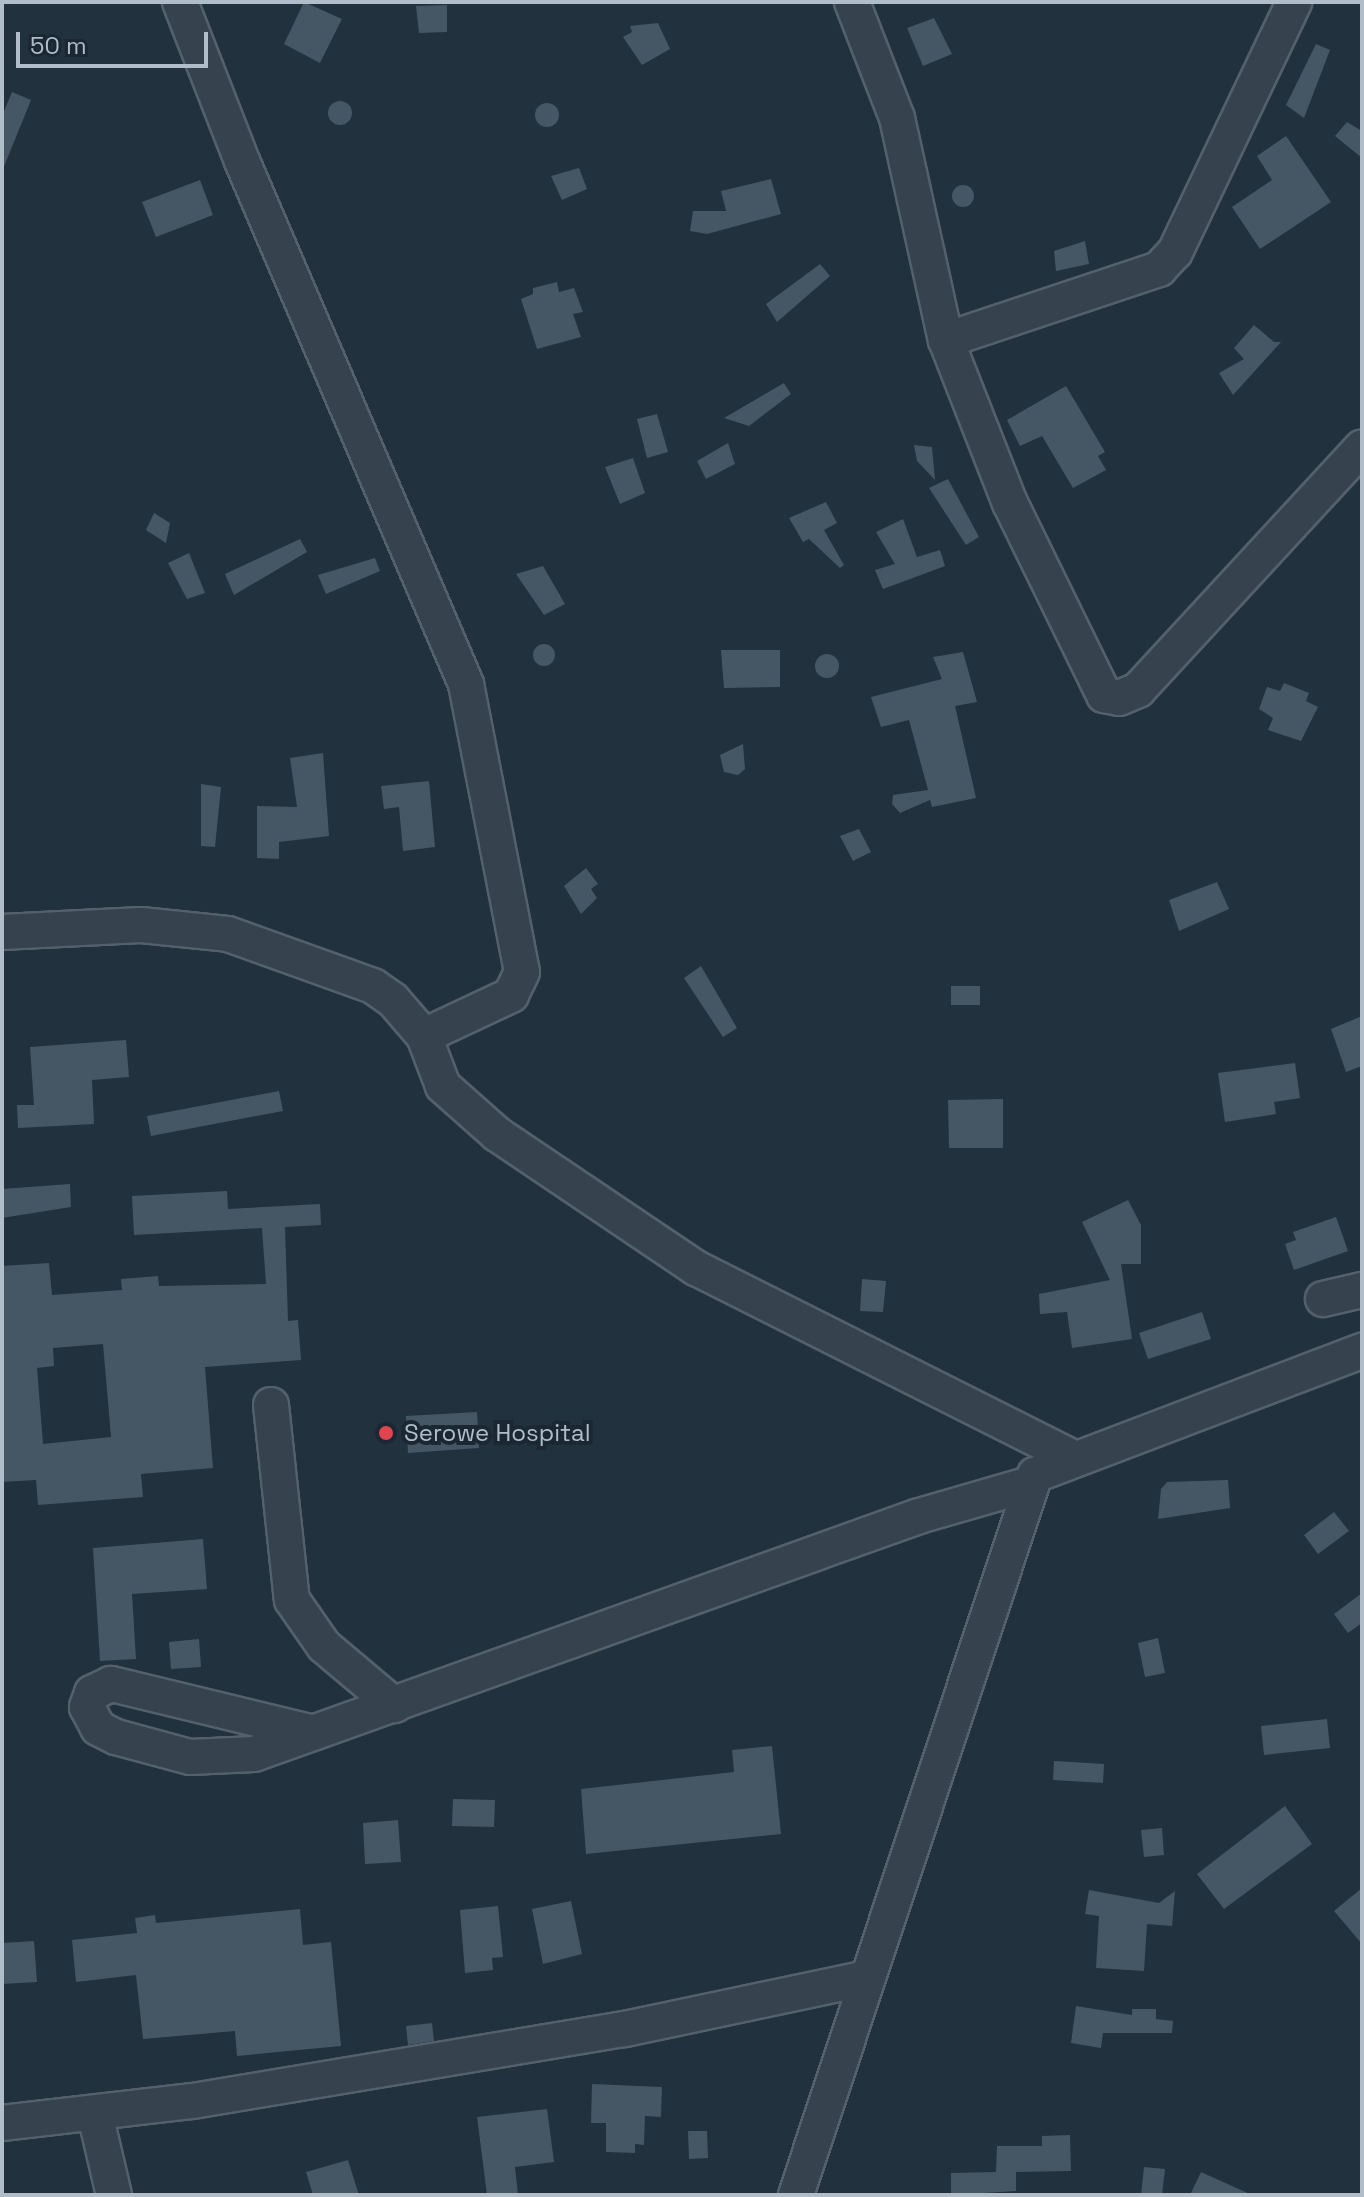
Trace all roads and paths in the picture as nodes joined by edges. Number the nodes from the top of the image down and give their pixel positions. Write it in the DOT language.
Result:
graph roads {
  1 [pos="180,2"];
  2 [pos="852,2"];
  3 [pos="1294,2"];
  4 [pos="946,340"];
  5 [pos="1362,447"];
  6 [pos="2,932"];
  7 [pos="424,1036"];
  8 [pos="1362,1290"];
  9 [pos="1323,1299"];
  10 [pos="1362,1351"];
  11 [pos="271,1405"];
  12 [pos="1071,1457"];
  13 [pos="1030,1484"];
  14 [pos="394,1705"];
  15 [pos="310,1732"];
  16 [pos="863,1979"];
  17 [pos="95,2114"];
  18 [pos="2,2123"];
  19 [pos="114,2195"];
  20 [pos="796,2195"];
  1 -- 7 [label="street"];
  2 -- 4 [label="street"];
  3 -- 4 [label="street"];
  4 -- 5 [label="street"];
  6 -- 7 [label="street"];
  7 -- 12 [label="street"];
  8 -- 9 [label="street"];
  10 -- 12 [label="street"];
  11 -- 14 [label="street"];
  12 -- 13 [label="street"];
  13 -- 14 [label="street"];
  13 -- 16 [label="street"];
  14 -- 15 [label="street"];
  15 -- 15 [label="street"];
  16 -- 17 [label="street"];
  16 -- 20 [label="street"];
  17 -- 18 [label="street"];
  17 -- 19 [label="street"];
}
